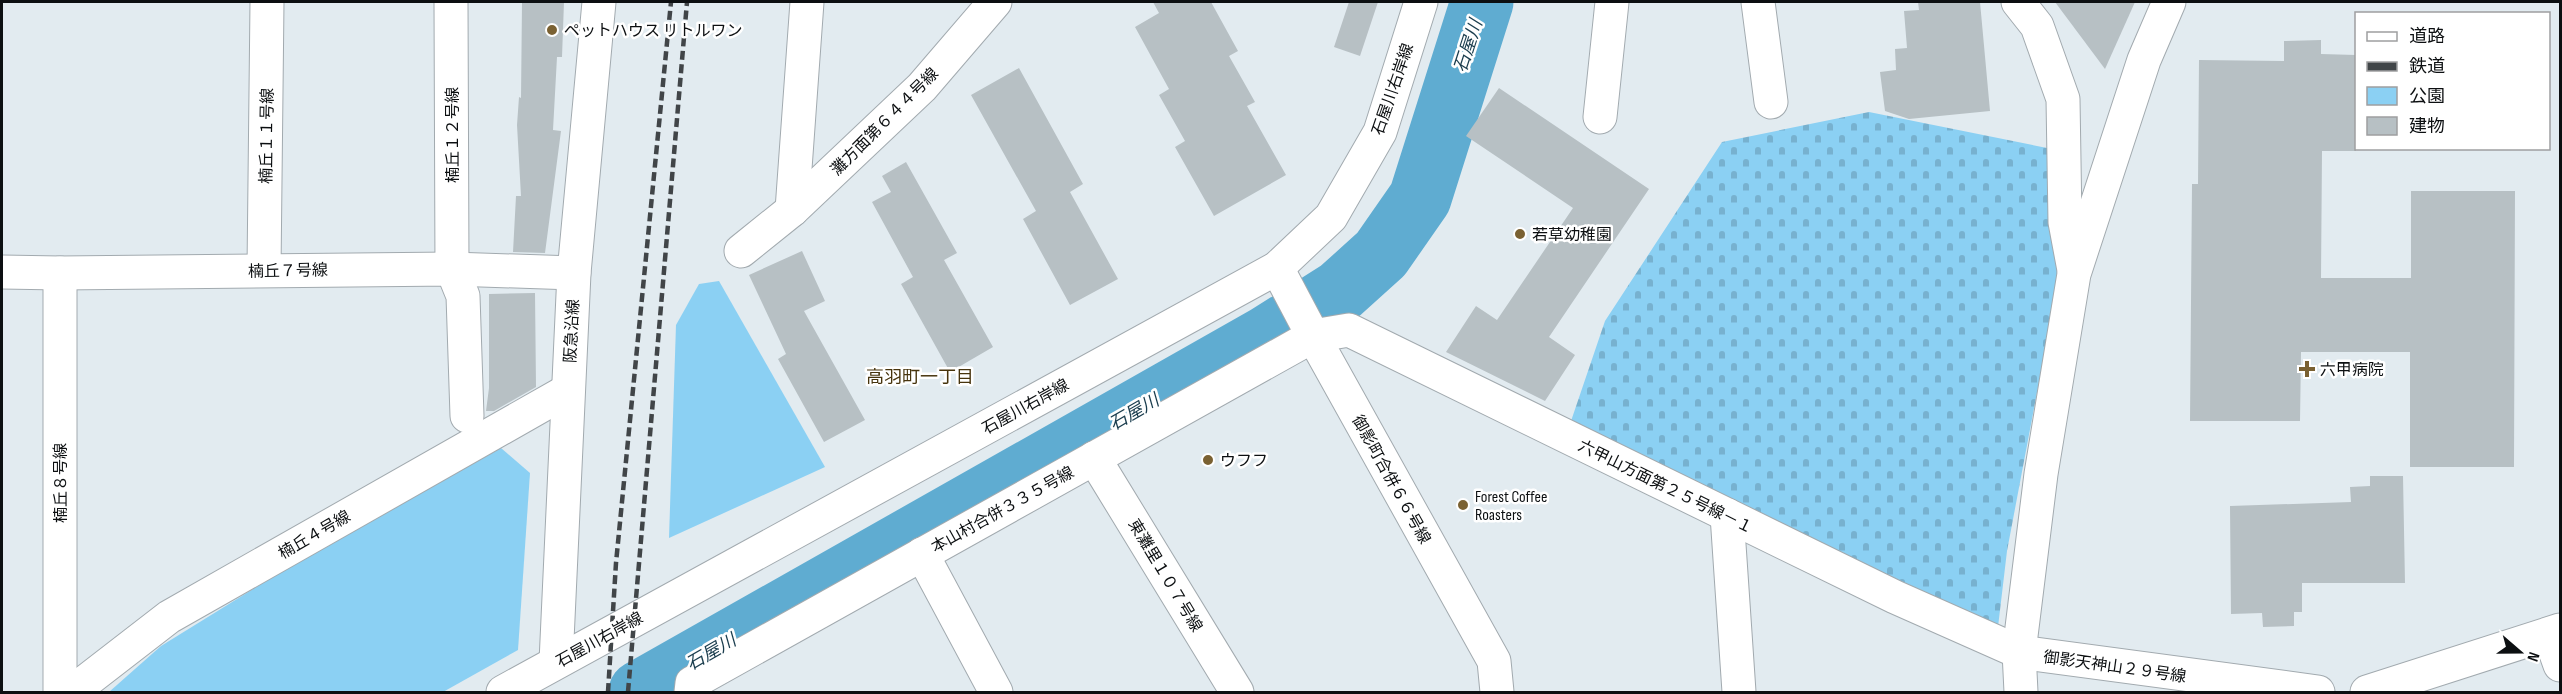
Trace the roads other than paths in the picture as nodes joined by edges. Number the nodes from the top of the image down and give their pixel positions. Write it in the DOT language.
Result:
graph roads {
  1 [pos="267,2"];
  2 [pos="451,2"];
  3 [pos="599,2"];
  4 [pos="807,2"];
  5 [pos="995,2"];
  6 [pos="1421,2"];
  7 [pos="1612,2"];
  8 [pos="1758,2"];
  9 [pos="2018,2"];
  10 [pos="2169,2"];
  11 [pos="1771,102"];
  12 [pos="1600,117"];
  13 [pos="792,210"];
  14 [pos="741,251"];
  15 [pos="1277,268"];
  16 [pos="452,269"];
  17 [pos="264,270"];
  18 [pos="2,272"];
  19 [pos="60,273"];
  20 [pos="574,273"];
  21 [pos="2074,274"];
  22 [pos="1312,336"];
  23 [pos="567,391"];
  24 [pos="467,416"];
  25 [pos="1094,458"];
  26 [pos="1727,515"];
  27 [pos="922,554"];
  28 [pos="2555,632"];
  29 [pos="2019,652"];
  30 [pos="556,662"];
  31 [pos="2560,665"];
  32 [pos="2226,687"];
  33 [pos="691,688"];
  34 [pos="2382,690"];
  35 [pos="60,693"];
  36 [pos="72,693"];
  37 [pos="503,693"];
  38 [pos="996,693"];
  39 [pos="1237,693"];
  40 [pos="1497,693"];
  41 [pos="1738,693"];
  42 [pos="2021,693"];
  43 [pos="2318,693"];
  1 -- 17 [label="street, 楠丘１１号線"];
  2 -- 16 [label="street, 楠丘１２号線"];
  3 -- 20 [label="street, 阪急沿線"];
  4 -- 13 [label="street"];
  5 -- 13 [label="street, 灘方面第６４４号線"];
  6 -- 15 [label="street, 石屋川右岸線"];
  7 -- 12 [label="street"];
  8 -- 11 [label="street"];
  9 -- 21 [label="street"];
  10 -- 21 [label="street"];
  13 -- 14 [label="street, 灘方面第６４４号線"];
  15 -- 22 [label="street, 御影町合併６６号線"];
  15 -- 30 [label="street, 石屋川右岸線"];
  16 -- 17 [label="street, 楠丘７号線"];
  16 -- 20 [label="street, 楠丘７号線"];
  16 -- 24 [label="street"];
  17 -- 19 [label="street, 楠丘７号線"];
  18 -- 19 [label="street, 楠丘７号線"];
  19 -- 35 [label="street, 楠丘８号線"];
  20 -- 23 [label="street, 阪急沿線"];
  21 -- 29 [label="street"];
  22 -- 25 [label="street, 本山村合併３３５号線"];
  22 -- 26 [label="street, 六甲山方面第２５号線－１"];
  22 -- 40 [label="street, 御影町合併６６号線"];
  23 -- 30 [label="street, 阪急沿線"];
  23 -- 36 [label="street, 楠丘４号線"];
  25 -- 27 [label="street, 本山村合併３３５号線"];
  25 -- 39 [label="street, 東灘里１０７号線"];
  26 -- 29 [label="street, 六甲山方面第２５号線－１"];
  26 -- 41 [label="street"];
  27 -- 33 [label="street, 本山村合併３３５号線"];
  27 -- 38 [label="street"];
  28 -- 31 [label="street"];
  28 -- 34 [label="street"];
  29 -- 32 [label="street, 御影天神山２９号線"];
  29 -- 42 [label="street"];
  30 -- 37 [label="street, 石屋川右岸線"];
  32 -- 43 [label="street, 御影天神山２９号線"];
}
